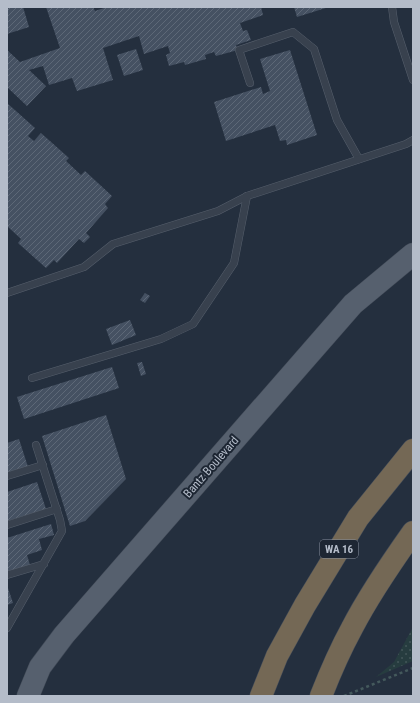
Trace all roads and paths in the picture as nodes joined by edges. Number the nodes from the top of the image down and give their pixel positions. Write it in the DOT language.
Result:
graph roads {
  1 [pos="392,7"];
  2 [pos="413,80"];
  3 [pos="250,83"];
  4 [pos="413,140"];
  5 [pos="358,159"];
  6 [pos="247,196"];
  7 [pos="413,254"];
  8 [pos="7,293"];
  9 [pos="32,378"];
  10 [pos="36,446"];
  11 [pos="413,450"];
  12 [pos="43,465"];
  13 [pos="7,476"];
  14 [pos="57,509"];
  15 [pos="7,525"];
  16 [pos="413,532"];
  17 [pos="44,564"];
  18 [pos="7,575"];
  19 [pos="7,628"];
  20 [pos="413,668"];
  21 [pos="28,696"];
  22 [pos="261,696"];
  23 [pos="321,696"];
  24 [pos="344,696"];
  1 -- 2 [label="lane"];
  3 -- 5 [label="lane"];
  4 -- 5 [label="lane"];
  5 -- 6 [label="lane"];
  6 -- 8 [label="lane"];
  6 -- 9 [label="lane"];
  7 -- 21 [label="main road, Bantz Boulevard"];
  10 -- 12 [label="lane"];
  11 -- 22 [label="highway, WA 16"];
  12 -- 13 [label="lane"];
  12 -- 14 [label="lane"];
  14 -- 15 [label="lane"];
  14 -- 17 [label="lane"];
  16 -- 23 [label="highway"];
  17 -- 18 [label="lane"];
  17 -- 19 [label="lane"];
  20 -- 24 [label="path"];
}
